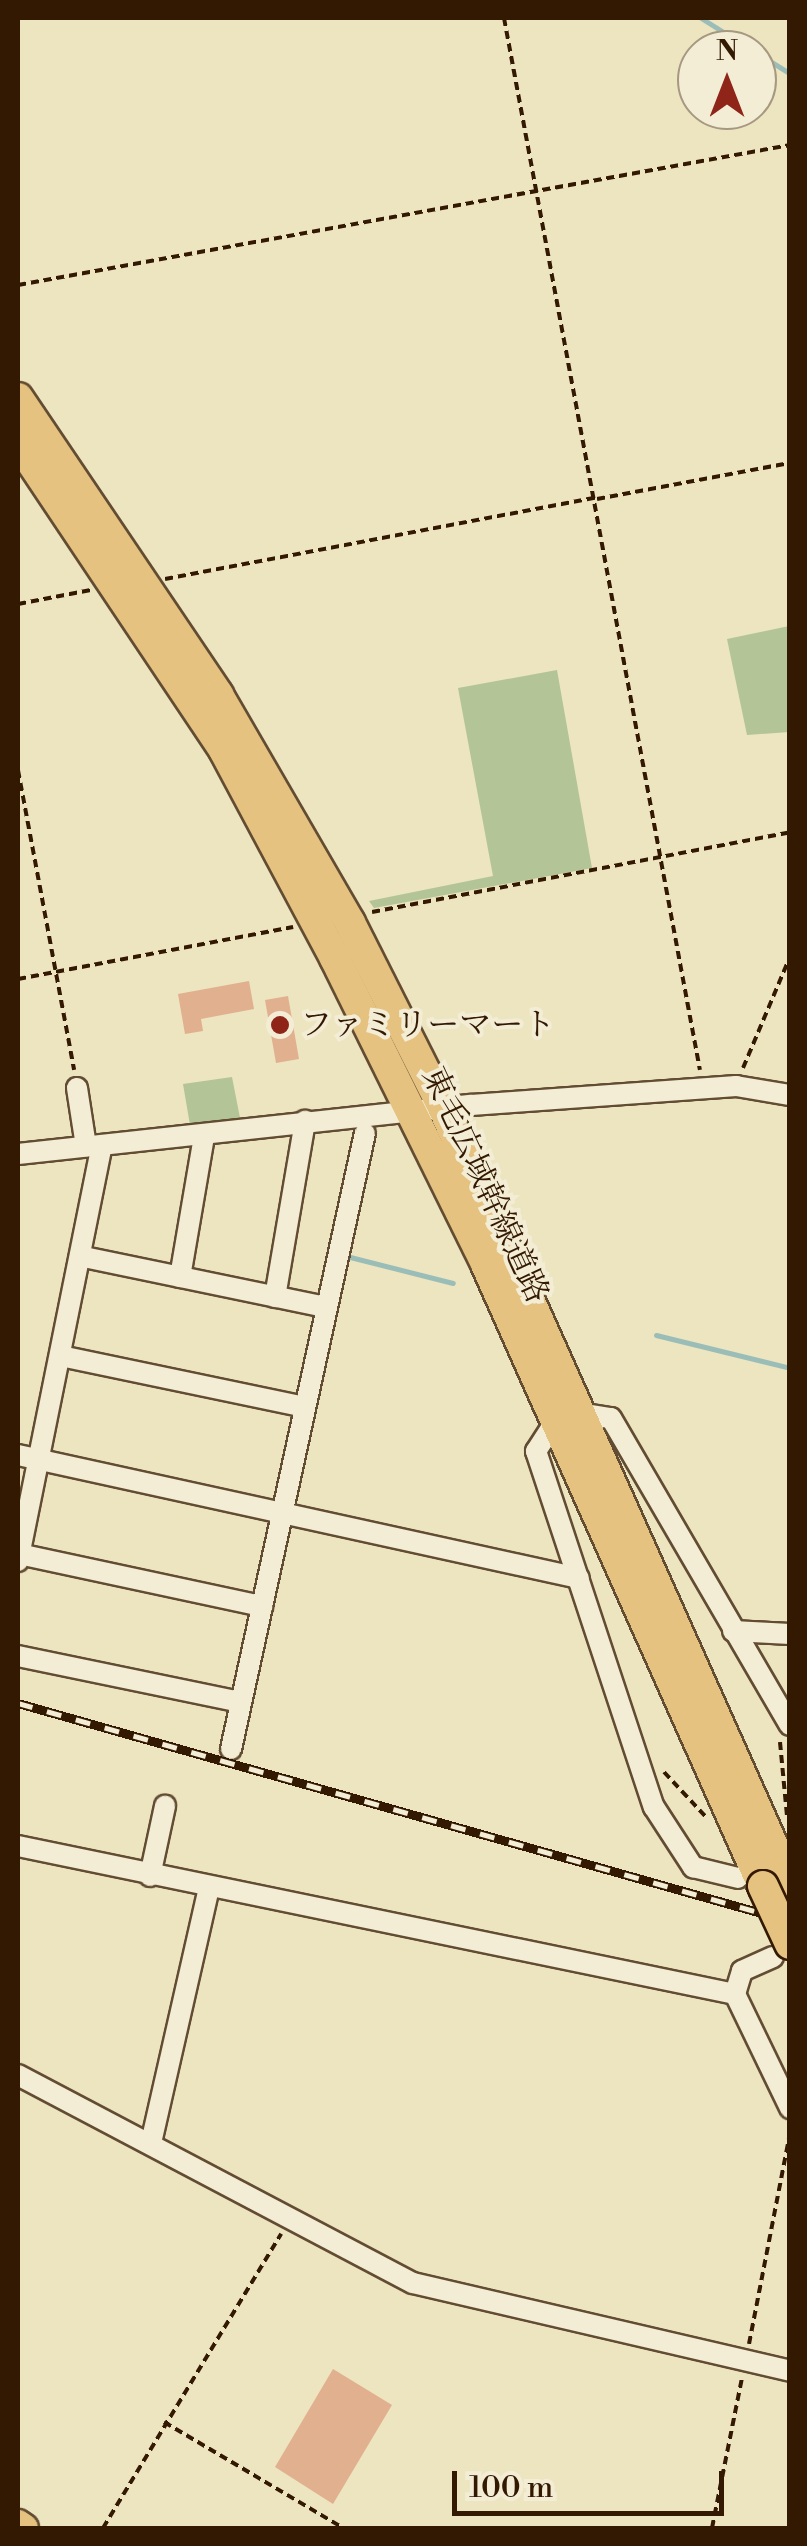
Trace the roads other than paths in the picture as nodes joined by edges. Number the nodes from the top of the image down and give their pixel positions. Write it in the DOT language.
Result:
graph roads {
  1 [pos="18,398"];
  2 [pos="18,442"];
  3 [pos="77,1088"];
  4 [pos="790,1095"];
  5 [pos="444,1108"];
  6 [pos="413,1110"];
  7 [pos="305,1121"];
  8 [pos="365,1133"];
  9 [pos="204,1138"];
  10 [pos="94,1146"];
  11 [pos="18,1154"];
  12 [pos="84,1256"];
  13 [pos="180,1277"];
  14 [pos="275,1297"];
  15 [pos="326,1307"];
  16 [pos="61,1356"];
  17 [pos="304,1407"];
  18 [pos="566,1418"];
  19 [pos="18,1455"];
  20 [pos="40,1460"];
  21 [pos="283,1509"];
  22 [pos="18,1558"];
  23 [pos="579,1578"];
  24 [pos="262,1606"];
  25 [pos="733,1631"];
  26 [pos="790,1634"];
  27 [pos="18,1656"];
  28 [pos="240,1702"];
  29 [pos="781,1724"];
  30 [pos="231,1749"];
  31 [pos="165,1806"];
  32 [pos="18,1846"];
  33 [pos="150,1876"];
  34 [pos="764,1882"];
  35 [pos="209,1887"];
  36 [pos="781,1950"];
  37 [pos="735,1994"];
  38 [pos="18,2074"];
  39 [pos="790,2108"];
  40 [pos="152,2143"];
  41 [pos="790,2371"];
  42 [pos="18,2524"];
  43 [pos="24,2528"];
  1 -- 5 [label="highway, 東毛広域幹線道路"];
  2 -- 6 [label="highway, 東毛広域幹線道路"];
  3 -- 10 [label="street"];
  4 -- 5 [label="street"];
  5 -- 6 [label="street"];
  5 -- 18 [label="highway, 東毛広域幹線道路"];
  6 -- 7 [label="street"];
  6 -- 18 [label="highway, 東毛広域幹線道路"];
  7 -- 9 [label="street"];
  7 -- 14 [label="street"];
  8 -- 15 [label="street"];
  9 -- 10 [label="street"];
  9 -- 13 [label="street"];
  10 -- 11 [label="street"];
  10 -- 12 [label="street"];
  12 -- 13 [label="street"];
  12 -- 16 [label="street"];
  13 -- 14 [label="street"];
  14 -- 15 [label="street"];
  15 -- 17 [label="street"];
  16 -- 17 [label="street"];
  16 -- 20 [label="street"];
  17 -- 21 [label="street"];
  18 -- 23 [label="street"];
  18 -- 25 [label="street"];
  18 -- 34 [label="highway, 東毛広域幹線道路"];
  19 -- 20 [label="street"];
  20 -- 21 [label="street"];
  20 -- 22 [label="street"];
  21 -- 23 [label="street"];
  21 -- 24 [label="street"];
  22 -- 24 [label="street"];
  23 -- 34 [label="street"];
  24 -- 28 [label="street"];
  25 -- 26 [label="street"];
  25 -- 29 [label="street"];
  27 -- 28 [label="street"];
  28 -- 30 [label="street"];
  31 -- 33 [label="street"];
  32 -- 33 [label="street"];
  33 -- 35 [label="street"];
  34 -- 36 [label="highway, 東毛広域幹線道路, bridge"];
  35 -- 37 [label="street"];
  35 -- 40 [label="street"];
  36 -- 37 [label="street"];
  37 -- 39 [label="street"];
  38 -- 40 [label="street"];
  40 -- 41 [label="street"];
  42 -- 43 [label="main road"];
}
